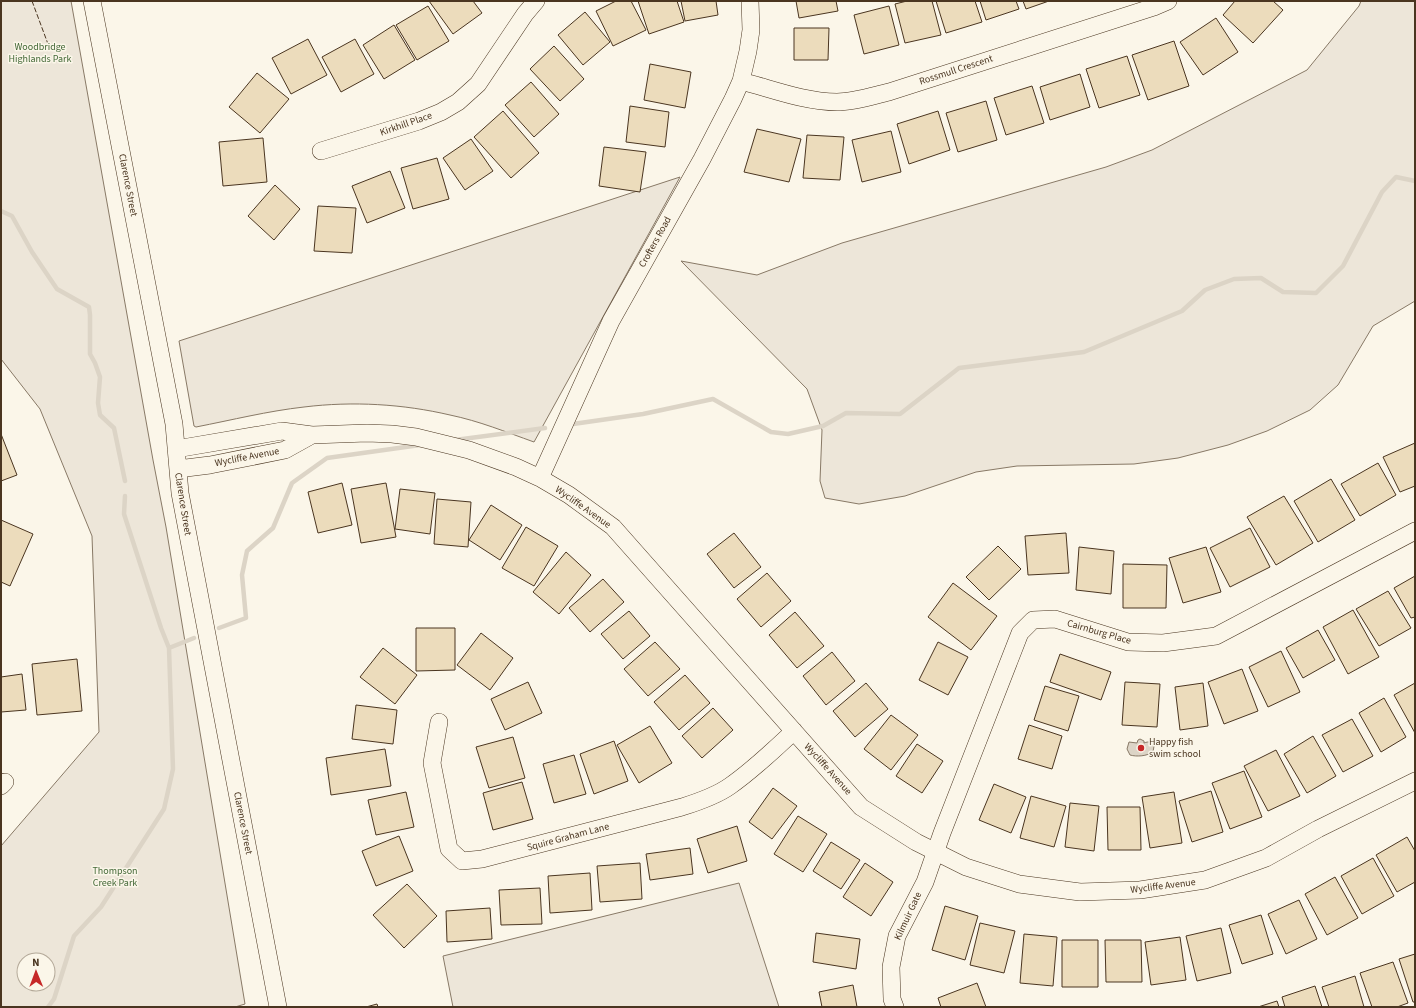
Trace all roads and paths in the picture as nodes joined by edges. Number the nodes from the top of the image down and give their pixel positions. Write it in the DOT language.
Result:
graph roads {
  1 [pos="92,1"];
  2 [pos="536,1"];
  3 [pos="750,1"];
  4 [pos="1168,1"];
  5 [pos="741,81"];
  6 [pos="321,151"];
  7 [pos="312,435"];
  8 [pos="176,449"];
  9 [pos="178,469"];
  10 [pos="540,478"];
  11 [pos="1415,531"];
  12 [pos="439,722"];
  13 [pos="794,731"];
  14 [pos="1415,781"];
  15 [pos="936,851"];
  16 [pos="278,1007"];
  17 [pos="895,1007"];
  1 -- 8 [label="street, Clarence Street"];
  2 -- 6 [label="street, Kirkhill Place"];
  3 -- 5 [label="street, Crofters Road"];
  4 -- 5 [label="street, Rossmull Crescent"];
  5 -- 10 [label="street, Crofters Road"];
  7 -- 8 [label="street, Wycliffe Avenue"];
  7 -- 9 [label="street, Wycliffe Avenue"];
  7 -- 10 [label="street, Wycliffe Avenue"];
  8 -- 9 [label="street, Clarence Street"];
  9 -- 16 [label="street, Clarence Street"];
  10 -- 13 [label="street, Wycliffe Avenue"];
  11 -- 15 [label="street, Cairnburg Place"];
  12 -- 13 [label="street, Squire Graham Lane"];
  13 -- 15 [label="street, Wycliffe Avenue"];
  14 -- 15 [label="street, Wycliffe Avenue"];
  15 -- 17 [label="street, Kilmuir Gate"];
}
